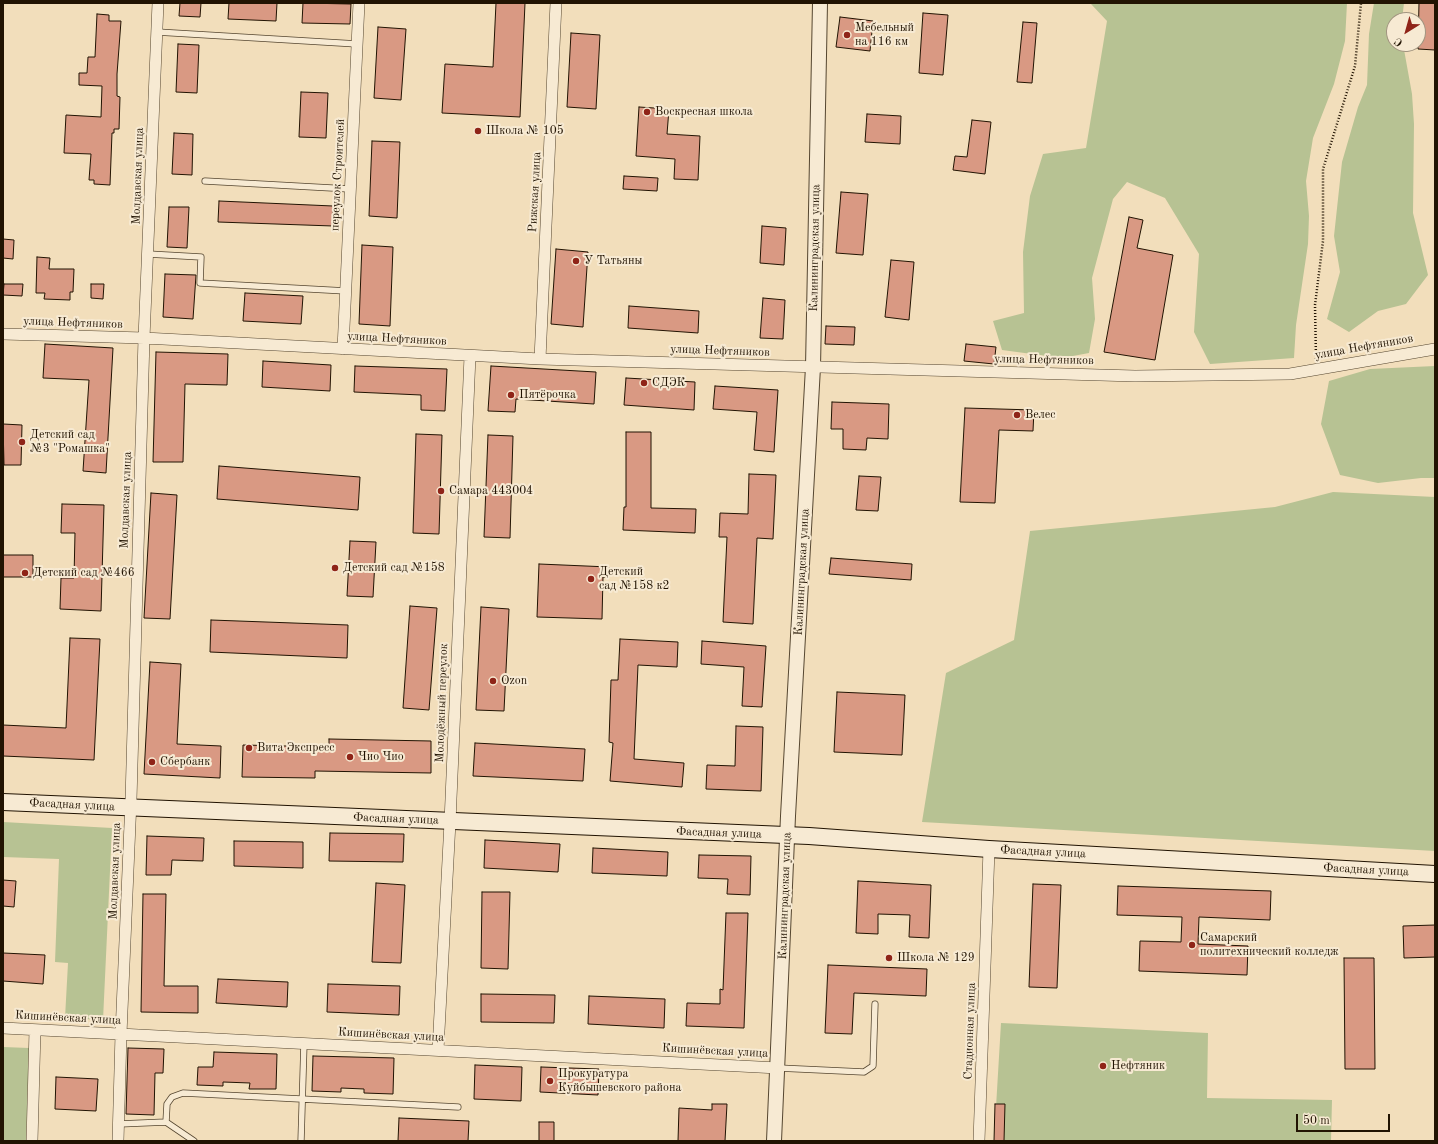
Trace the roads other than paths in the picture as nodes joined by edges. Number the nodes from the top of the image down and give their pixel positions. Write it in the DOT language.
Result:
graph roads {
  1 [pos="158,3"];
  2 [pos="359,3"];
  3 [pos="556,3"];
  4 [pos="820,3"];
  5 [pos="157,32"];
  6 [pos="357,44"];
  7 [pos="205,181"];
  8 [pos="350,188"];
  9 [pos="148,254"];
  10 [pos="346,291"];
  11 [pos="3,334"];
  12 [pos="144,338"];
  13 [pos="1435,348"];
  14 [pos="343,349"];
  15 [pos="470,356"];
  16 [pos="540,359"];
  17 [pos="813,367"];
  18 [pos="3,802"];
  19 [pos="130,809"];
  20 [pos="450,822"];
  21 [pos="788,836"];
  22 [pos="989,849"];
  23 [pos="1435,874"];
  24 [pos="875,1004"];
  25 [pos="3,1028"];
  26 [pos="35,1030"];
  27 [pos="121,1034"];
  28 [pos="304,1044"];
  29 [pos="438,1050"];
  30 [pos="778,1068"];
  31 [pos="302,1099"];
  32 [pos="458,1107"];
  33 [pos="166,1122"];
  34 [pos="119,1124"];
  35 [pos="32,1141"];
  36 [pos="118,1141"];
  37 [pos="193,1141"];
  38 [pos="301,1141"];
  39 [pos="774,1141"];
  40 [pos="979,1141"];
  1 -- 5 [label="street, Молдавская улица"];
  2 -- 6 [label="street, переулок Строителей"];
  3 -- 16 [label="street, Рижская улица"];
  4 -- 17 [label="street, Калининградская улица"];
  5 -- 6 [label="lane"];
  5 -- 9 [label="street, Молдавская улица"];
  6 -- 8 [label="street, переулок Строителей"];
  7 -- 8 [label="lane"];
  8 -- 10 [label="street, переулок Строителей"];
  9 -- 10 [label="lane"];
  9 -- 12 [label="street, Молдавская улица"];
  10 -- 14 [label="street, переулок Строителей"];
  11 -- 12 [label="street, улица Нефтяников"];
  12 -- 14 [label="street, улица Нефтяников"];
  12 -- 19 [label="street, Молдавская улица"];
  13 -- 17 [label="street, улица Нефтяников"];
  14 -- 15 [label="street, улица Нефтяников"];
  15 -- 16 [label="street, улица Нефтяников"];
  15 -- 20 [label="street, Молодёжный переулок"];
  16 -- 17 [label="street, улица Нефтяников"];
  17 -- 21 [label="street, Калининградская улица"];
  18 -- 19 [label="main road, Фасадная улица"];
  19 -- 20 [label="main road, Фасадная улица"];
  19 -- 27 [label="street, Молдавская улица"];
  20 -- 21 [label="main road, Фасадная улица"];
  20 -- 29 [label="street, Молодёжный переулок"];
  21 -- 22 [label="main road, Фасадная улица"];
  21 -- 30 [label="street, Калининградская улица"];
  22 -- 23 [label="main road, Фасадная улица"];
  22 -- 40 [label="street, Стадионная улица"];
  24 -- 30 [label="lane"];
  25 -- 26 [label="street, Кишинёвская улица"];
  26 -- 27 [label="street, Кишинёвская улица"];
  26 -- 35 [label="street"];
  27 -- 28 [label="street, Кишинёвская улица"];
  27 -- 34 [label="street, Молдавская улица"];
  28 -- 29 [label="street, Кишинёвская улица"];
  28 -- 31 [label="lane"];
  29 -- 30 [label="street, Кишинёвская улица"];
  30 -- 39 [label="street, Калининградская улица"];
  31 -- 32 [label="lane"];
  31 -- 33 [label="lane"];
  31 -- 38 [label="lane"];
  33 -- 34 [label="lane"];
  33 -- 37 [label="lane"];
  34 -- 36 [label="street, Молдавская улица"];
}
